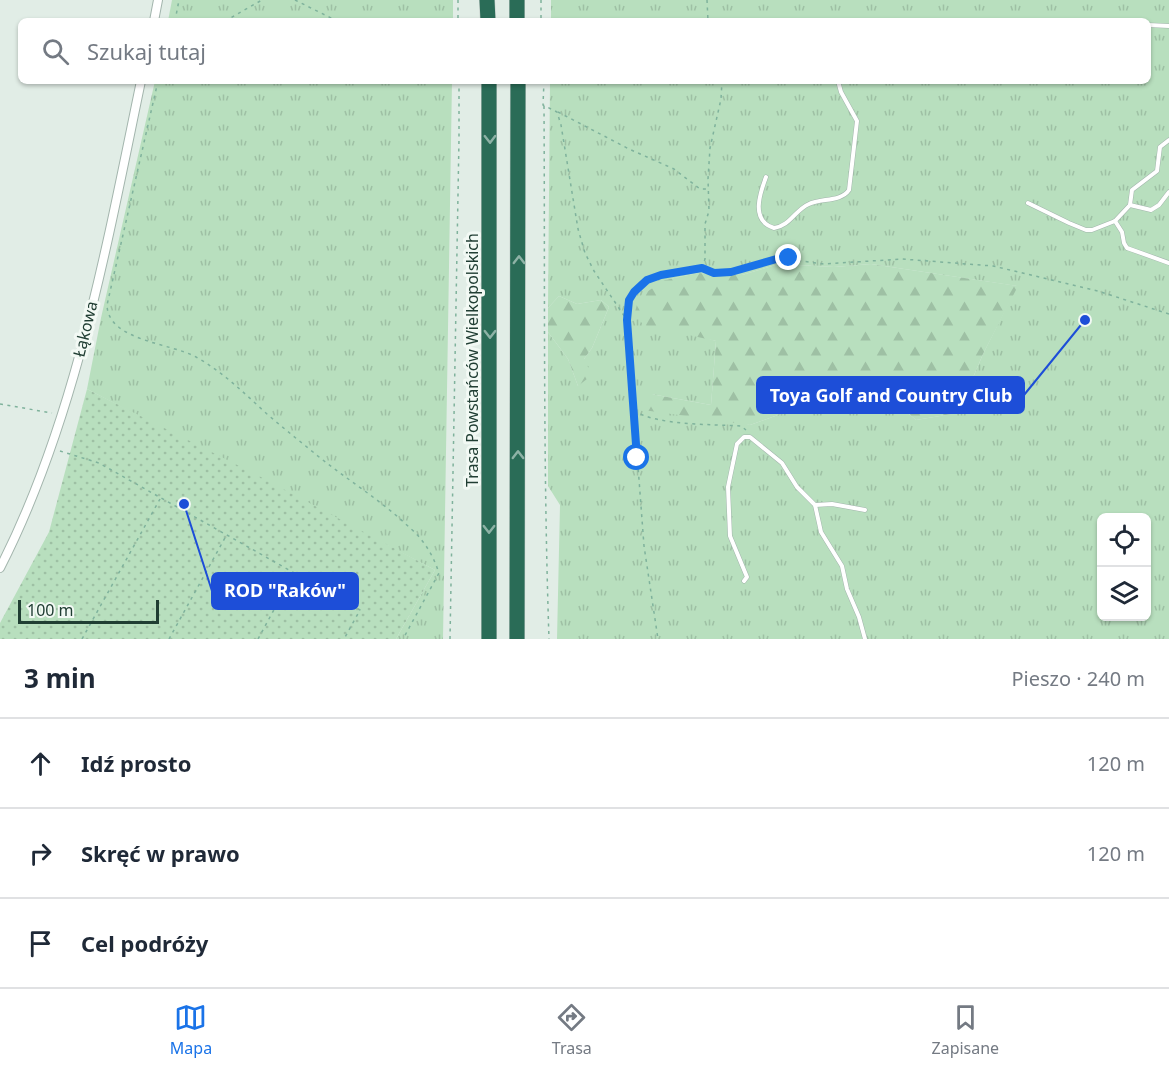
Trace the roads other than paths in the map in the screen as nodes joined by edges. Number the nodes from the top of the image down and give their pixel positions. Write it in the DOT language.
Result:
graph roads {
  1 [pos="158,0"];
  2 [pos="487,0"];
  3 [pos="517,0"];
  4 [pos="155,18"];
  5 [pos="488,18"];
  6 [pos="517,18"];
  7 [pos="1151,25"];
  8 [pos="1169,26"];
  9 [pos="140,84"];
  10 [pos="489,84"];
  11 [pos="518,84"];
  12 [pos="838,84"];
  13 [pos="1169,140"];
  14 [pos="766,177"];
  15 [pos="1169,192"];
  16 [pos="1029,203"];
  17 [pos="1130,205"];
  18 [pos="1115,221"];
  19 [pos="1169,263"];
  20 [pos="815,505"];
  21 [pos="865,510"];
  22 [pos="0,568"];
  23 [pos="744,581"];
  24 [pos="489,639"];
  25 [pos="517,639"];
  26 [pos="865,639"];
  1 -- 4 [label="street"];
  2 -- 5 [label="highway"];
  3 -- 6 [label="highway"];
  7 -- 8 [label="lane"];
  9 -- 22 [label="street, Łąkowa"];
  10 -- 24 [label="highway, Trasa Powstańców Wielkopolskich, one-way"];
  25 -- 11 [label="highway, one-way"];
  12 -- 14 [label="lane"];
  13 -- 17 [label="lane"];
  15 -- 17 [label="lane"];
  16 -- 18 [label="lane"];
  17 -- 18 [label="lane"];
  18 -- 19 [label="lane"];
  20 -- 21 [label="lane"];
  20 -- 23 [label="lane"];
  20 -- 26 [label="lane"];
}
